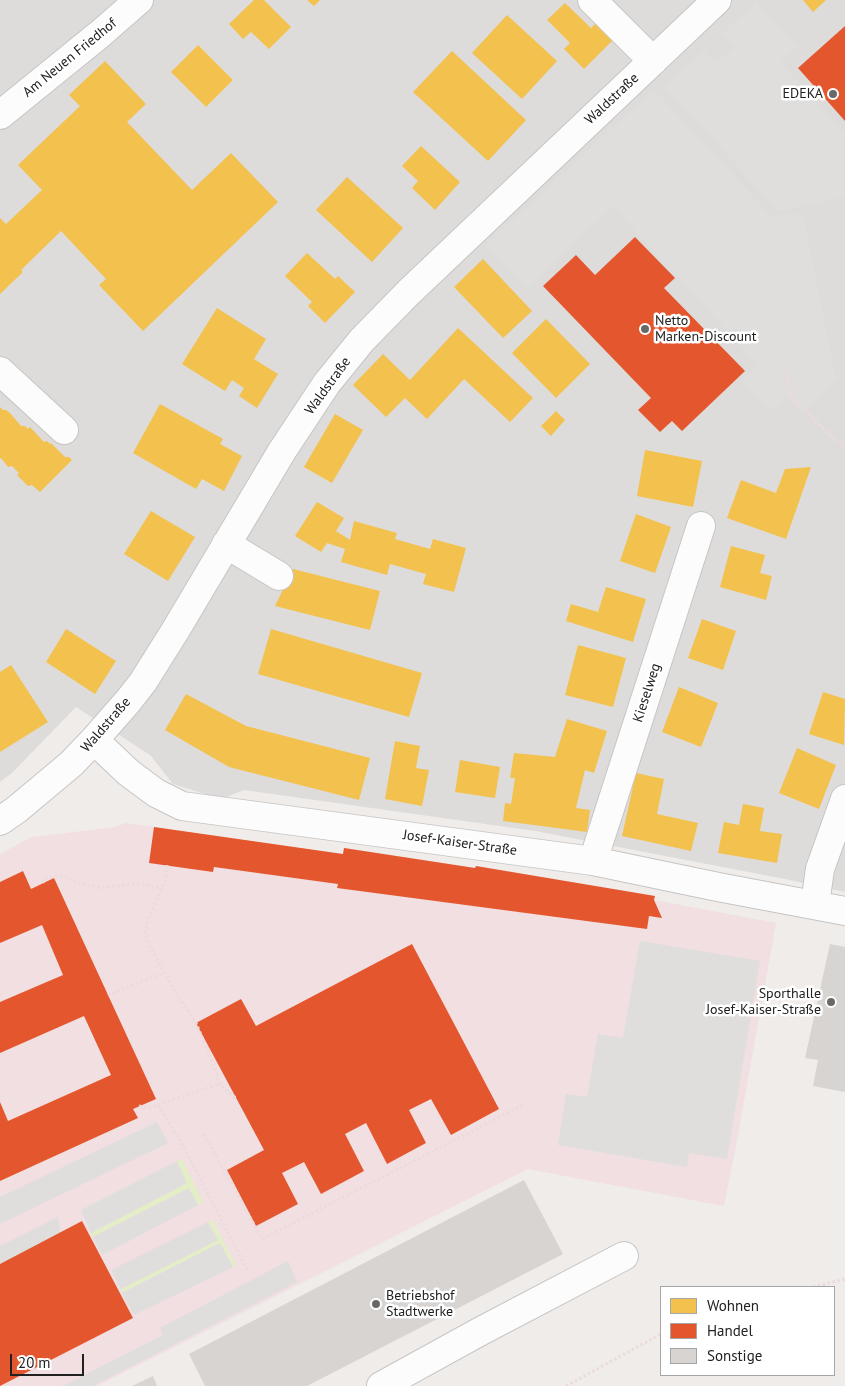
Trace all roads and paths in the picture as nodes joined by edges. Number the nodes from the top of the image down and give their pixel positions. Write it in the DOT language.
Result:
graph roads {
  1 [pos="139,0"];
  2 [pos="592,0"];
  3 [pos="717,0"];
  4 [pos="653,61"];
  5 [pos="0,115"];
  6 [pos="0,371"];
  7 [pos="786,372"];
  8 [pos="64,430"];
  9 [pos="845,449"];
  10 [pos="701,526"];
  11 [pos="226,544"];
  12 [pos="279,576"];
  13 [pos="94,740"];
  14 [pos="845,799"];
  15 [pos="0,821"];
  16 [pos="593,861"];
  17 [pos="167,865"];
  18 [pos="43,883"];
  19 [pos="162,888"];
  20 [pos="814,904"];
  21 [pos="845,911"];
  22 [pos="164,973"];
  23 [pos="108,995"];
  24 [pos="219,1084"];
  25 [pos="237,1099"];
  26 [pos="525,1104"];
  27 [pos="158,1105"];
  28 [pos="139,1106"];
  29 [pos="204,1134"];
  30 [pos="624,1256"];
  31 [pos="248,1271"];
  32 [pos="845,1279"];
  33 [pos="817,1286"];
  34 [pos="660,1335"];
  35 [pos="381,1386"];
  36 [pos="566,1386"];
  1 -- 5 [label="street, Am Neuen Friedhof"];
  2 -- 4 [label="street"];
  3 -- 4 [label="street, Waldstraße"];
  4 -- 11 [label="street, Waldstraße"];
  6 -- 8 [label="street"];
  7 -- 9 [label="path"];
  10 -- 16 [label="street, Kieselweg"];
  11 -- 12 [label="street"];
  11 -- 13 [label="street, Waldstraße"];
  13 -- 15 [label="street, Waldstraße"];
  13 -- 16 [label="street, Josef-Kaiser-Straße"];
  14 -- 20 [label="street"];
  16 -- 20 [label="street, Josef-Kaiser-Straße"];
  17 -- 19 [label="path"];
  18 -- 19 [label="path"];
  19 -- 22 [label="path"];
  20 -- 21 [label="street, Josef-Kaiser-Straße"];
  22 -- 23 [label="path"];
  22 -- 24 [label="path"];
  24 -- 25 [label="path"];
  24 -- 27 [label="path"];
  26 -- 29 [label="path"];
  27 -- 28 [label="path"];
  27 -- 31 [label="path"];
  30 -- 35 [label="street"];
  32 -- 33 [label="path"];
  34 -- 36 [label="path"];
}
